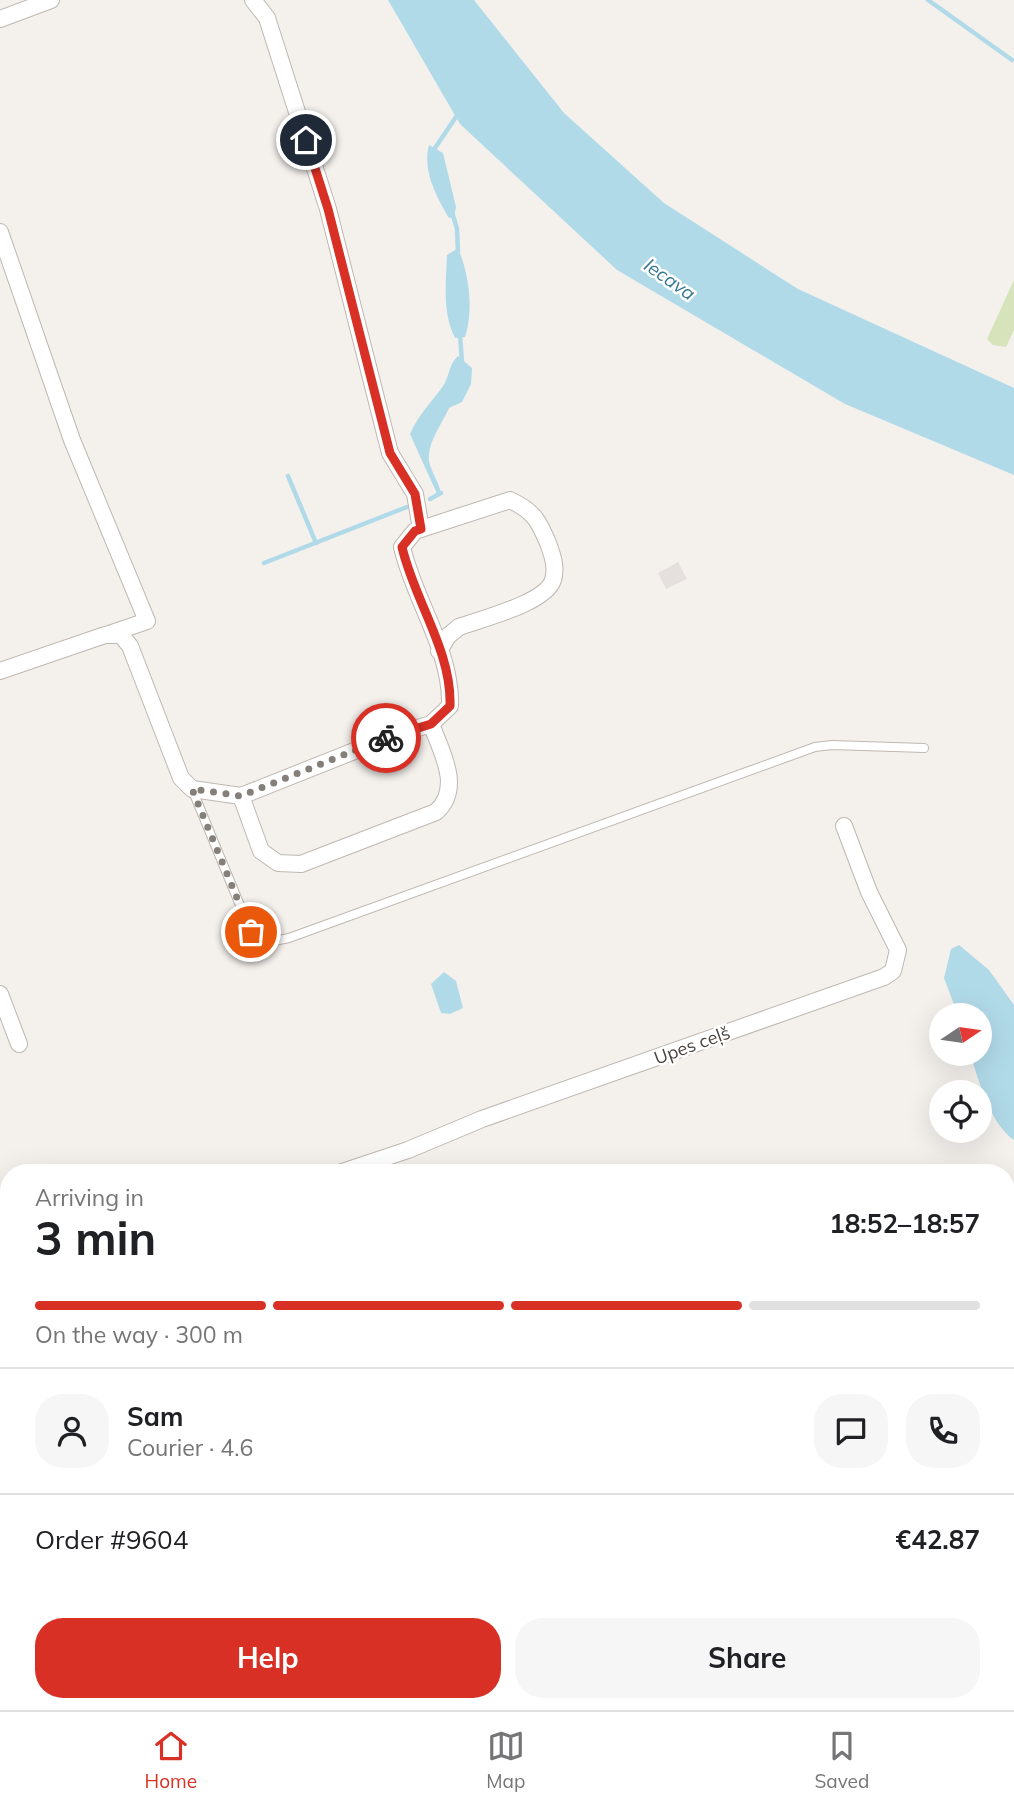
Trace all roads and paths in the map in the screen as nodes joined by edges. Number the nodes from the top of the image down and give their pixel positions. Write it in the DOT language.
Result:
graph roads {
  1 [pos="51,0"];
  2 [pos="253,0"];
  3 [pos="0,19"];
  4 [pos="0,232"];
  5 [pos="421,529"];
  6 [pos="105,635"];
  7 [pos="439,651"];
  8 [pos="0,671"];
  9 [pos="431,724"];
  10 [pos="924,748"];
  11 [pos="192,789"];
  12 [pos="241,796"];
  13 [pos="844,826"];
  14 [pos="0,994"];
  15 [pos="19,1044"];
  16 [pos="366,1164"];
  1 -- 3 [label="street"];
  2 -- 5 [label="street"];
  4 -- 6 [label="street"];
  5 -- 7 [label="street"];
  5 -- 7 [label="street"];
  6 -- 8 [label="street"];
  6 -- 11 [label="street"];
  7 -- 9 [label="street"];
  9 -- 12 [label="street"];
  9 -- 12 [label="street"];
  10 -- 11 [label="lane"];
  11 -- 12 [label="street"];
  13 -- 16 [label="street, Upes ceļš"];
  14 -- 15 [label="street"];
}
